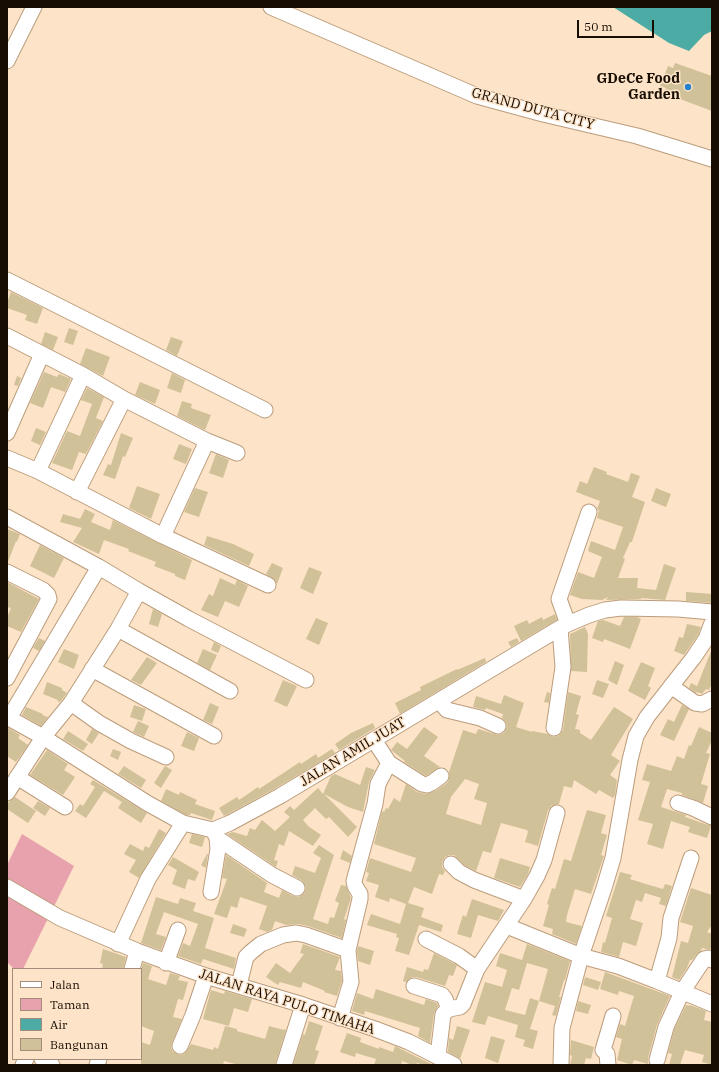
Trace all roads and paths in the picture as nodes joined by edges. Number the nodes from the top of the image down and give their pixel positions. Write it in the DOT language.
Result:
graph roads {
  1 [pos="34,7"];
  2 [pos="271,7"];
  3 [pos="7,61"];
  4 [pos="712,159"];
  5 [pos="7,280"];
  6 [pos="7,336"];
  7 [pos="42,354"];
  8 [pos="83,375"];
  9 [pos="124,399"];
  10 [pos="265,410"];
  11 [pos="7,433"];
  12 [pos="207,441"];
  13 [pos="237,453"];
  14 [pos="7,458"];
  15 [pos="38,471"];
  16 [pos="77,492"];
  17 [pos="589,512"];
  18 [pos="7,517"];
  19 [pos="162,536"];
  20 [pos="99,567"];
  21 [pos="7,572"];
  22 [pos="268,585"];
  23 [pos="139,591"];
  24 [pos="712,612"];
  25 [pos="712,623"];
  26 [pos="564,626"];
  27 [pos="118,629"];
  28 [pos="9,669"];
  29 [pos="92,669"];
  30 [pos="306,680"];
  31 [pos="671,686"];
  32 [pos="230,691"];
  33 [pos="712,699"];
  34 [pos="439,701"];
  35 [pos="71,703"];
  36 [pos="9,716"];
  37 [pos="498,726"];
  38 [pos="554,728"];
  39 [pos="44,736"];
  40 [pos="214,736"];
  41 [pos="374,740"];
  42 [pos="166,758"];
  43 [pos="389,763"];
  44 [pos="441,776"];
  45 [pos="17,777"];
  46 [pos="7,793"];
  47 [pos="678,803"];
  48 [pos="65,807"];
  49 [pos="557,813"];
  50 [pos="712,817"];
  51 [pos="182,823"];
  52 [pos="215,834"];
  53 [pos="691,858"];
  54 [pos="451,864"];
  55 [pos="7,887"];
  56 [pos="297,888"];
  57 [pos="212,892"];
  58 [pos="524,899"];
  59 [pos="507,926"];
  60 [pos="178,930"];
  61 [pos="426,939"];
  62 [pos="118,944"];
  63 [pos="348,950"];
  64 [pos="137,951"];
  65 [pos="581,956"];
  66 [pos="712,960"];
  67 [pos="166,962"];
  68 [pos="132,968"];
  69 [pos="477,969"];
  70 [pos="206,976"];
  71 [pos="657,981"];
  72 [pos="239,985"];
  73 [pos="414,986"];
  74 [pos="682,992"];
  75 [pos="712,1004"];
  76 [pos="303,1005"];
  77 [pos="448,1009"];
  78 [pos="613,1016"];
  79 [pos="340,1018"];
  80 [pos="180,1046"];
  81 [pos="438,1056"];
  82 [pos="657,1060"];
  83 [pos="284,1065"];
  84 [pos="454,1065"];
  85 [pos="561,1065"];
  86 [pos="608,1065"];
  1 -- 3 [label="street"];
  2 -- 4 [label="street, GRAND DUTA CITY"];
  5 -- 10 [label="street"];
  6 -- 7 [label="street"];
  7 -- 8 [label="street"];
  7 -- 11 [label="street"];
  8 -- 9 [label="street"];
  8 -- 15 [label="street"];
  9 -- 12 [label="street"];
  9 -- 16 [label="street"];
  12 -- 13 [label="street"];
  12 -- 19 [label="street"];
  14 -- 15 [label="street"];
  15 -- 16 [label="street"];
  16 -- 19 [label="street"];
  17 -- 26 [label="street"];
  18 -- 20 [label="street"];
  19 -- 22 [label="street"];
  20 -- 23 [label="street"];
  20 -- 36 [label="street"];
  21 -- 28 [label="street"];
  23 -- 27 [label="street"];
  23 -- 30 [label="street"];
  24 -- 26 [label="street, JALAN AMIL JUAT"];
  25 -- 31 [label="street"];
  26 -- 34 [label="street, JALAN AMIL JUAT"];
  26 -- 38 [label="street"];
  27 -- 29 [label="street"];
  27 -- 32 [label="street"];
  29 -- 35 [label="street"];
  29 -- 40 [label="street"];
  31 -- 33 [label="street"];
  31 -- 65 [label="street"];
  34 -- 37 [label="street"];
  34 -- 41 [label="street, JALAN AMIL JUAT"];
  35 -- 39 [label="street"];
  35 -- 42 [label="street"];
  36 -- 39 [label="street"];
  39 -- 45 [label="street"];
  39 -- 51 [label="street"];
  41 -- 43 [label="street"];
  41 -- 52 [label="street, JALAN AMIL JUAT"];
  43 -- 44 [label="street"];
  43 -- 63 [label="street"];
  45 -- 46 [label="street"];
  45 -- 48 [label="street"];
  47 -- 50 [label="street"];
  49 -- 58 [label="street"];
  51 -- 52 [label="street"];
  51 -- 62 [label="street"];
  52 -- 56 [label="street"];
  52 -- 57 [label="street"];
  53 -- 71 [label="street"];
  54 -- 58 [label="street"];
  55 -- 62 [label="street, JALAN RAYA PULO TIMAHA"];
  58 -- 59 [label="street"];
  59 -- 65 [label="street"];
  59 -- 69 [label="street"];
  60 -- 67 [label="street"];
  61 -- 69 [label="street"];
  62 -- 64 [label="street, JALAN RAYA PULO TIMAHA"];
  63 -- 72 [label="street"];
  63 -- 79 [label="street"];
  64 -- 67 [label="street, JALAN RAYA PULO TIMAHA"];
  64 -- 68 [label="street"];
  65 -- 71 [label="street"];
  65 -- 85 [label="street"];
  66 -- 74 [label="street"];
  67 -- 70 [label="street, JALAN RAYA PULO TIMAHA"];
  69 -- 77 [label="street"];
  70 -- 72 [label="street, JALAN RAYA PULO TIMAHA"];
  70 -- 80 [label="street"];
  71 -- 74 [label="street"];
  72 -- 76 [label="street, JALAN RAYA PULO TIMAHA"];
  73 -- 77 [label="street"];
  74 -- 75 [label="street"];
  74 -- 82 [label="street"];
  76 -- 79 [label="street, JALAN RAYA PULO TIMAHA"];
  76 -- 83 [label="street"];
  77 -- 81 [label="street"];
  78 -- 86 [label="street"];
  79 -- 81 [label="street, JALAN RAYA PULO TIMAHA"];
  81 -- 84 [label="street, JALAN RAYA PULO TIMAHA"];
}
